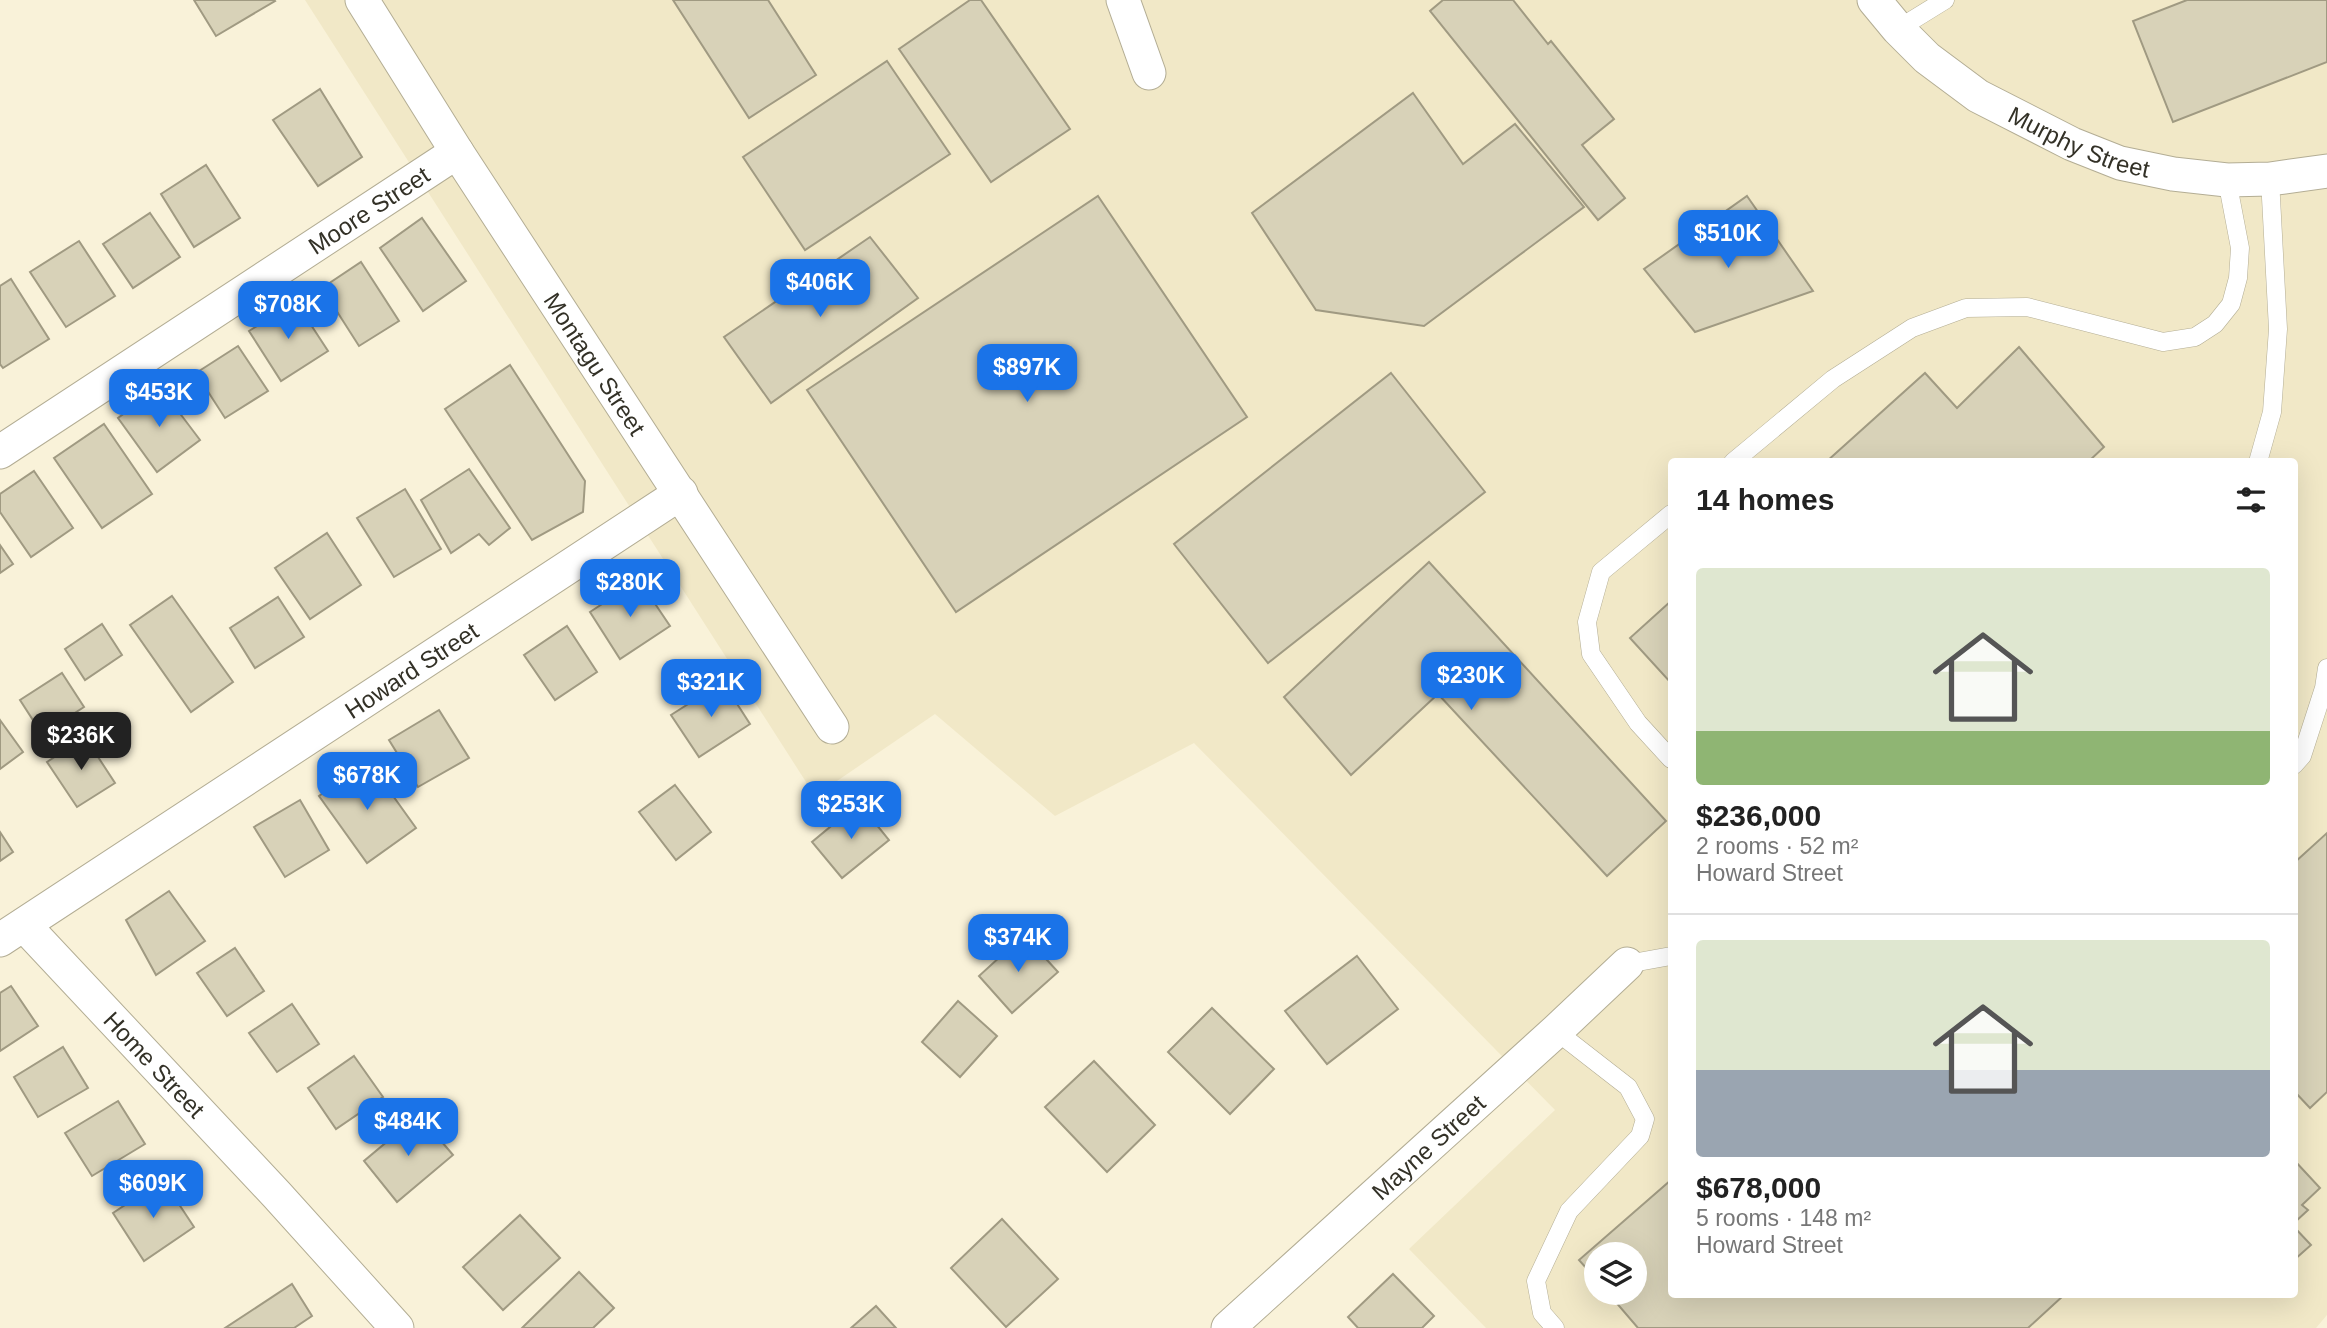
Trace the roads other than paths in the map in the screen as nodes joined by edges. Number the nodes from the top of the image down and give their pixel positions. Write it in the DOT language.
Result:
graph roads {
  1 [pos="362,0"];
  2 [pos="1123,0"];
  3 [pos="1874,0"];
  4 [pos="1945,0"];
  5 [pos="1898,29"];
  6 [pos="1149,72"];
  7 [pos="457,152"];
  8 [pos="2327,171"];
  9 [pos="2270,179"];
  10 [pos="2227,180"];
  11 [pos="0,452"];
  12 [pos="1738,458"];
  13 [pos="2259,458"];
  14 [pos="681,493"];
  15 [pos="1668,516"];
  16 [pos="2327,668"];
  17 [pos="832,727"];
  18 [pos="1668,757"];
  19 [pos="2298,760"];
  20 [pos="12,933"];
  21 [pos="1668,957"];
  22 [pos="1627,964"];
  23 [pos="1556,1031"];
  24 [pos="1250,1321"];
  25 [pos="397,1328"];
  26 [pos="1555,1328"];
  1 -- 7 [label="street, Montagu Street"];
  2 -- 6 [label="street"];
  3 -- 5 [label="street, Murphy Street"];
  4 -- 5 [label="lane"];
  5 -- 10 [label="street, Murphy Street"];
  7 -- 11 [label="street, Moore Street"];
  7 -- 14 [label="street, Montagu Street"];
  8 -- 9 [label="street, Murphy Street"];
  9 -- 10 [label="street, Murphy Street"];
  9 -- 13 [label="lane"];
  10 -- 12 [label="lane"];
  14 -- 17 [label="street, Montagu Street"];
  14 -- 20 [label="street, Howard Street"];
  15 -- 18 [label="lane"];
  16 -- 19 [label="lane"];
  20 -- 25 [label="street, Home Street"];
  21 -- 22 [label="lane"];
  22 -- 23 [label="street, Mayne Street"];
  23 -- 24 [label="street, Mayne Street"];
  23 -- 26 [label="lane"];
}
